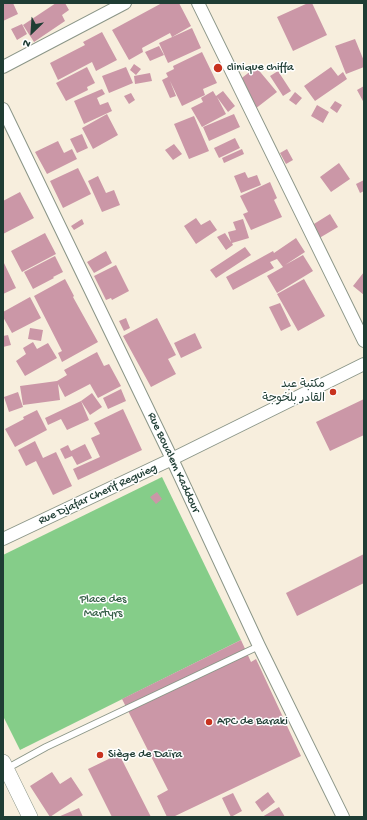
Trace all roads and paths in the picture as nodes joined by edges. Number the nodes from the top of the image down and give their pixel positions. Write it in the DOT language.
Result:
graph roads {
  1 [pos="125,3"];
  2 [pos="198,3"];
  3 [pos="3,67"];
  4 [pos="3,109"];
  5 [pos="364,341"];
  6 [pos="364,364"];
  7 [pos="172,459"];
  8 [pos="3,540"];
  9 [pos="259,646"];
  10 [pos="5,766"];
  11 [pos="30,817"];
  12 [pos="343,817"];
  1 -- 3 [label="street"];
  2 -- 5 [label="street"];
  4 -- 7 [label="street, Rue Boualem Kaddour"];
  6 -- 7 [label="street, Rue Djafar Cherif Reguieg"];
  7 -- 8 [label="street, Rue Djafar Cherif Reguieg"];
  7 -- 9 [label="street, Rue Boualem Kaddour"];
  9 -- 10 [label="lane"];
  9 -- 12 [label="street, Rue Boualem Kaddour"];
  10 -- 11 [label="street"];
}
